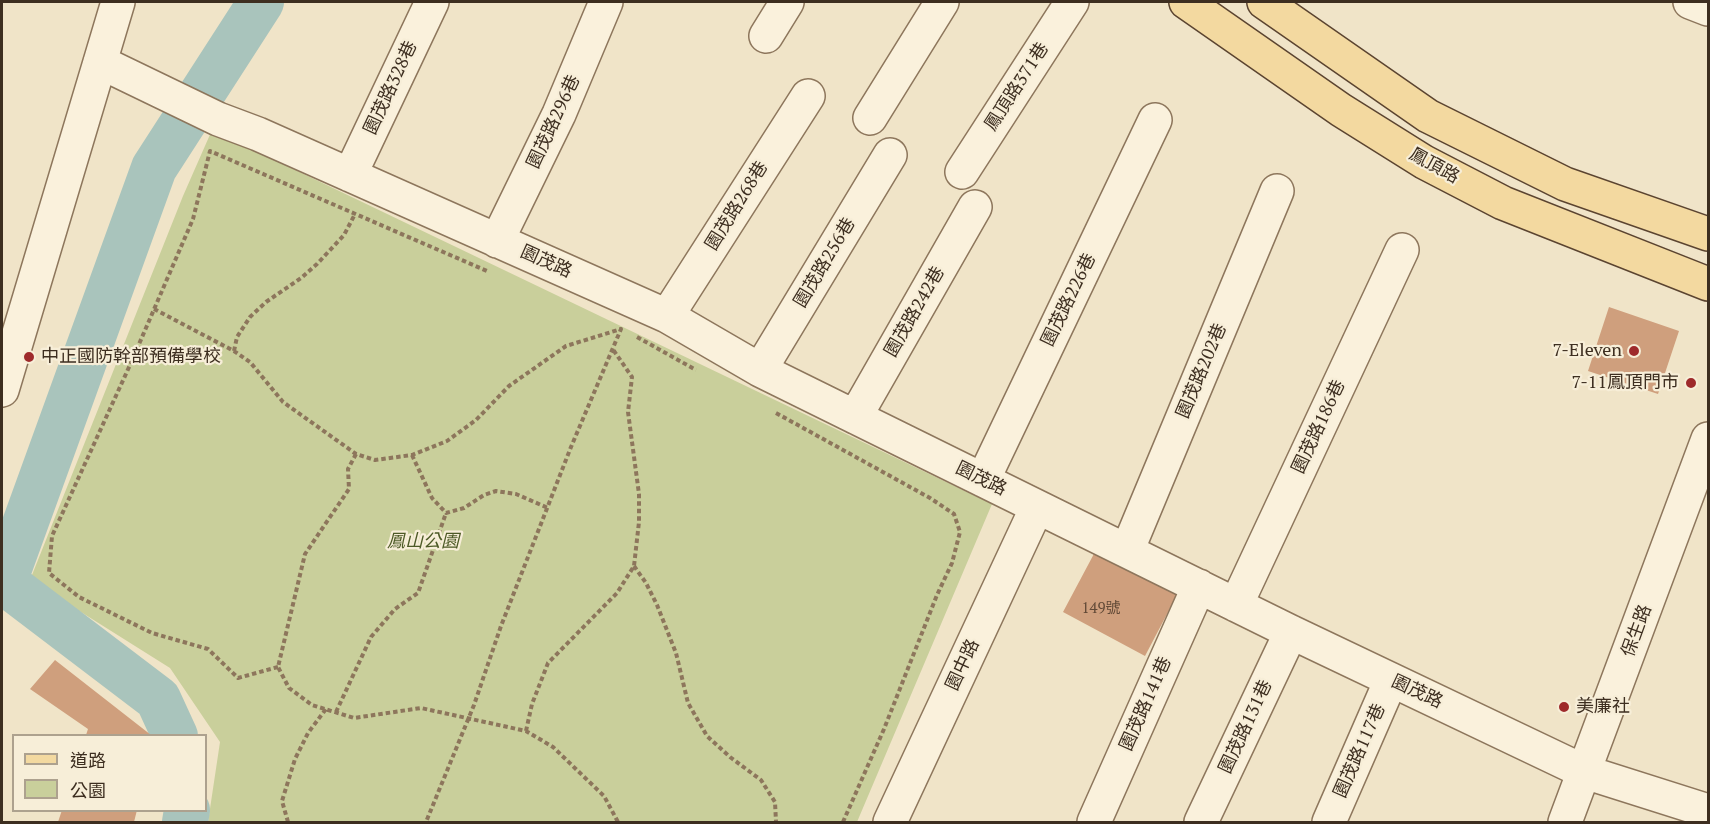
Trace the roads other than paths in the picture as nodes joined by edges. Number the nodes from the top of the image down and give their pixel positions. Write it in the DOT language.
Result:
graph roads {
  1 [pos="118,2"];
  2 [pos="432,2"];
  3 [pos="606,2"];
  4 [pos="788,2"];
  5 [pos="942,2"];
  6 [pos="1072,2"];
  7 [pos="1186,2"];
  8 [pos="1263,2"];
  9 [pos="1690,2"];
  10 [pos="1708,9"];
  11 [pos="766,36"];
  12 [pos="100,62"];
  13 [pos="808,96"];
  14 [pos="870,118"];
  15 [pos="1155,120"];
  16 [pos="890,155"];
  17 [pos="963,172"];
  18 [pos="350,175"];
  19 [pos="1277,191"];
  20 [pos="975,207"];
  21 [pos="1708,234"];
  22 [pos="497,241"];
  23 [pos="1402,250"];
  24 [pos="1708,284"];
  25 [pos="667,316"];
  26 [pos="760,370"];
  27 [pos="2,390"];
  28 [pos="855,417"];
  29 [pos="1708,439"];
  30 [pos="983,480"];
  31 [pos="1037,507"];
  32 [pos="1127,551"];
  33 [pos="1199,586"];
  34 [pos="1236,605"];
  35 [pos="1291,632"];
  36 [pos="1391,680"];
  37 [pos="1585,772"];
  38 [pos="1708,811"];
  39 [pos="890,822"];
  40 [pos="1094,822"];
  41 [pos="1201,822"];
  42 [pos="1329,822"];
  43 [pos="1565,822"];
  1 -- 12 [label="street"];
  2 -- 18 [label="street, 園茂路328巷"];
  3 -- 22 [label="street, 園茂路296巷"];
  4 -- 11 [label="street"];
  5 -- 14 [label="street"];
  6 -- 17 [label="street, 鳳頂路371巷"];
  7 -- 24 [label="main road, 鳳頂路"];
  8 -- 21 [label="main road"];
  9 -- 10 [label="street"];
  12 -- 18 [label="street, 園茂路"];
  12 -- 27 [label="street"];
  13 -- 25 [label="street, 園茂路268巷"];
  15 -- 30 [label="street, 園茂路226巷"];
  16 -- 26 [label="street, 園茂路256巷"];
  18 -- 22 [label="street, 園茂路"];
  19 -- 32 [label="street, 園茂路202巷"];
  20 -- 28 [label="street, 園茂路242巷"];
  22 -- 25 [label="street, 園茂路"];
  23 -- 34 [label="street, 園茂路186巷"];
  25 -- 26 [label="street, 園茂路"];
  26 -- 28 [label="street, 園茂路"];
  28 -- 30 [label="street, 園茂路"];
  29 -- 37 [label="street, 保生路"];
  30 -- 31 [label="street, 園茂路"];
  31 -- 32 [label="street, 園茂路"];
  31 -- 39 [label="street, 園中路"];
  32 -- 33 [label="street, 園茂路"];
  33 -- 34 [label="street, 園茂路"];
  33 -- 40 [label="street, 園茂路141巷"];
  34 -- 35 [label="street, 園茂路"];
  35 -- 36 [label="street, 園茂路"];
  35 -- 41 [label="street, 園茂路131巷"];
  36 -- 37 [label="street, 園茂路"];
  36 -- 42 [label="street, 園茂路117巷"];
  37 -- 38 [label="street, 園茂路"];
  37 -- 43 [label="street, 保生路"];
}
